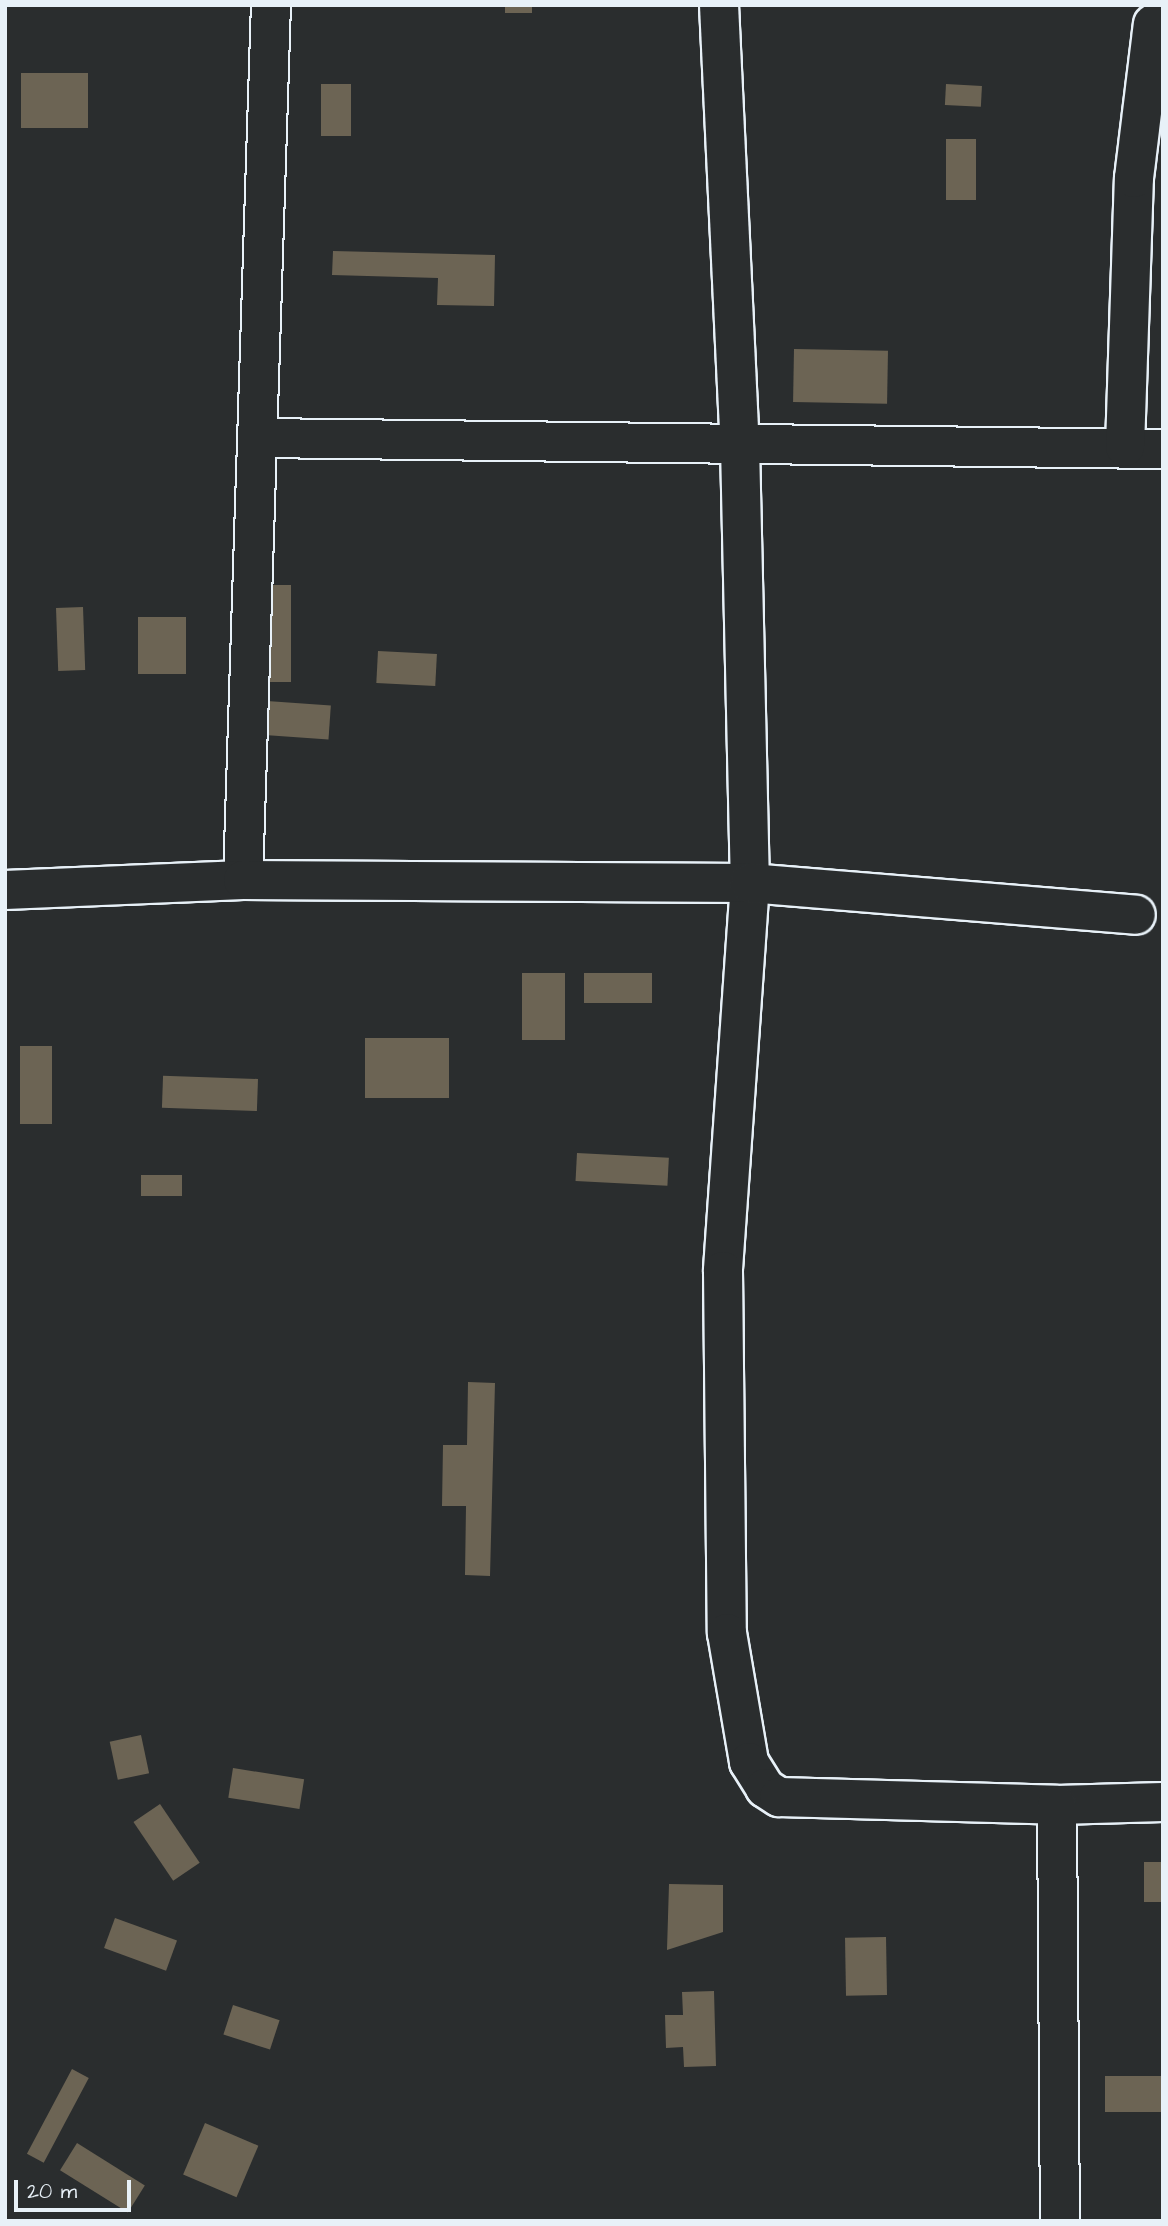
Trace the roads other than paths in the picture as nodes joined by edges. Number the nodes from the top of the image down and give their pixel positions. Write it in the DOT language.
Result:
graph roads {
  1 [pos="271,5"];
  2 [pos="719,5"];
  3 [pos="1147,18"];
  4 [pos="259,439"];
  5 [pos="740,446"];
  6 [pos="1125,447"];
  7 [pos="1163,449"];
  8 [pos="243,880"];
  9 [pos="750,883"];
  10 [pos="5,890"];
  11 [pos="1136,915"];
  12 [pos="1163,1802"];
  13 [pos="1057,1805"];
  14 [pos="1060,2221"];
  1 -- 4 [label="street"];
  2 -- 5 [label="street"];
  3 -- 6 [label="street"];
  4 -- 5 [label="street"];
  4 -- 8 [label="street"];
  5 -- 6 [label="street"];
  5 -- 9 [label="street"];
  6 -- 7 [label="street"];
  8 -- 9 [label="street"];
  8 -- 10 [label="street"];
  9 -- 11 [label="street"];
  9 -- 13 [label="street"];
  12 -- 13 [label="street"];
  13 -- 14 [label="street"];
}
